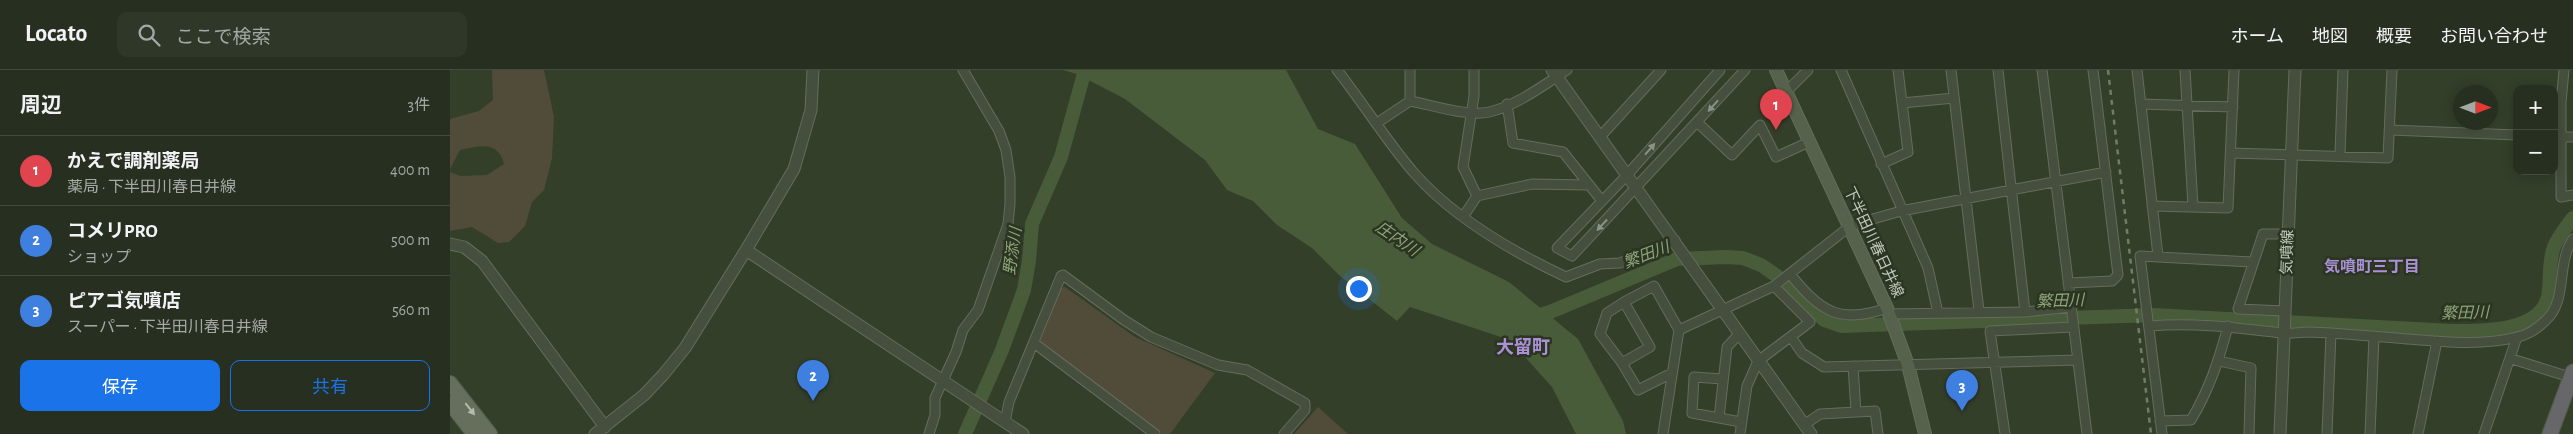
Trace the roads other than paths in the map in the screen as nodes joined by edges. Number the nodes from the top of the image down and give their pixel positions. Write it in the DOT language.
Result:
graph roads {
  1 [pos="814,70"];
  2 [pos="963,70"];
  3 [pos="1337,70"];
  4 [pos="1410,70"];
  5 [pos="1474,70"];
  6 [pos="1661,70"];
  7 [pos="1720,70"];
  8 [pos="1745,70"];
  9 [pos="1776,70"];
  10 [pos="1808,70"];
  11 [pos="1841,70"];
  12 [pos="1898,70"];
  13 [pos="1951,70"];
  14 [pos="1998,70"];
  15 [pos="2042,70"];
  16 [pos="2093,70"];
  17 [pos="2136,70"];
  18 [pos="2185,70"];
  19 [pos="2234,70"];
  20 [pos="2295,70"];
  21 [pos="2343,70"];
  22 [pos="2392,70"];
  23 [pos="2564,70"];
  24 [pos="1559,72"];
  25 [pos="1652,74"];
  26 [pos="1786,92"];
  27 [pos="1954,98"];
  28 [pos="1410,101"];
  29 [pos="1902,103"];
  30 [pos="1507,104"];
  31 [pos="2141,104"];
  32 [pos="2187,106"];
  33 [pos="2233,107"];
  34 [pos="1472,113"];
  35 [pos="1377,123"];
  36 [pos="1698,123"];
  37 [pos="2390,130"];
  38 [pos="2513,135"];
  39 [pos="1600,136"];
  40 [pos="2558,136"];
  41 [pos="2573,137"];
  42 [pos="1809,142"];
  43 [pos="2231,154"];
  44 [pos="2291,155"];
  45 [pos="2340,155"];
  46 [pos="1881,164"];
  47 [pos="2106,172"];
  48 [pos="1628,174"];
  49 [pos="2055,182"];
  50 [pos="1588,185"];
  51 [pos="1637,187"];
  52 [pos="2011,190"];
  53 [pos="2573,195"];
  54 [pos="1477,196"];
  55 [pos="1966,198"];
  56 [pos="1602,201"];
  57 [pos="2152,206"];
  58 [pos="2193,206"];
  59 [pos="1901,211"];
  60 [pos="1463,217"];
  61 [pos="1849,227"];
  62 [pos="2288,234"];
  63 [pos="2573,239"];
  64 [pos="1675,240"];
  65 [pos="450,244"];
  66 [pos="746,250"];
  67 [pos="2158,256"];
  68 [pos="2252,262"];
  69 [pos="1790,274"];
  70 [pos="2068,283"];
  71 [pos="1774,286"];
  72 [pos="1624,302"];
  73 [pos="2071,307"];
  74 [pos="1724,309"];
  75 [pos="1979,311"];
  76 [pos="2285,311"];
  77 [pos="1888,312"];
  78 [pos="2025,312"];
  79 [pos="1938,313"];
  80 [pos="2150,326"];
  81 [pos="2228,326"];
  82 [pos="2073,327"];
  83 [pos="1679,330"];
  84 [pos="1740,333"];
  85 [pos="2331,333"];
  86 [pos="2284,334"];
  87 [pos="2374,336"];
  88 [pos="1791,337"];
  89 [pos="2517,337"];
  90 [pos="2437,341"];
  91 [pos="1034,342"];
  92 [pos="2512,359"];
  93 [pos="1758,360"];
  94 [pos="2077,360"];
  95 [pos="2219,361"];
  96 [pos="1995,362"];
  97 [pos="1622,363"];
  98 [pos="1908,365"];
  99 [pos="1853,366"];
  100 [pos="1672,373"];
  101 [pos="2572,376"];
  102 [pos="1723,379"];
  103 [pos="450,383"];
  104 [pos="947,383"];
  105 [pos="2573,395"];
  106 [pos="450,403"];
  107 [pos="1856,412"];
  108 [pos="1720,418"];
  109 [pos="2160,421"];
  110 [pos="1005,422"];
  111 [pos="1741,422"];
  112 [pos="605,426"];
  113 [pos="1808,429"];
  114 [pos="474,434"];
  115 [pos="490,434"];
  116 [pos="595,434"];
  117 [pos="928,434"];
  118 [pos="1024,434"];
  119 [pos="1155,434"];
  120 [pos="1284,434"];
  121 [pos="1663,434"];
  122 [pos="1740,434"];
  123 [pos="1878,434"];
  124 [pos="1925,434"];
  125 [pos="2005,434"];
  126 [pos="2087,434"];
  127 [pos="2162,434"];
  128 [pos="2249,434"];
  129 [pos="2280,434"];
  130 [pos="2327,434"];
  131 [pos="2370,434"];
  132 [pos="2418,434"];
  133 [pos="2484,434"];
  134 [pos="2550,434"];
  135 [pos="2559,434"];
  1 -- 66 [label="street"];
  2 -- 104 [label="street"];
  3 -- 35 [label="street"];
  4 -- 28 [label="street"];
  5 -- 34 [label="street"];
  6 -- 25 [label="street"];
  48 -- 7 [label="street, one-way"];
  8 -- 36 [label="street, one-way"];
  9 -- 26 [label="main road, 下半田川春日井線"];
  10 -- 26 [label="street"];
  11 -- 46 [label="street"];
  12 -- 29 [label="street"];
  13 -- 27 [label="street"];
  14 -- 52 [label="street"];
  15 -- 49 [label="street"];
  16 -- 47 [label="street"];
  17 -- 31 [label="street"];
  18 -- 32 [label="street"];
  19 -- 33 [label="street"];
  20 -- 44 [label="street, 気噴線"];
  21 -- 45 [label="street"];
  22 -- 37 [label="street"];
  23 -- 40 [label="street"];
  24 -- 30 [label="street"];
  24 -- 39 [label="street"];
  25 -- 39 [label="street"];
  26 -- 42 [label="main road, 下半田川春日井線"];
  27 -- 29 [label="street"];
  27 -- 55 [label="street"];
  28 -- 34 [label="street"];
  28 -- 35 [label="street"];
  29 -- 46 [label="street"];
  30 -- 34 [label="street"];
  30 -- 50 [label="street"];
  31 -- 32 [label="street"];
  31 -- 57 [label="street"];
  32 -- 33 [label="street"];
  32 -- 58 [label="street"];
  33 -- 43 [label="street"];
  34 -- 54 [label="street"];
  35 -- 60 [label="street"];
  36 -- 42 [label="street"];
  36 -- 51 [label="street"];
  37 -- 38 [label="street"];
  37 -- 45 [label="street"];
  39 -- 48 [label="street"];
  40 -- 41 [label="street"];
  40 -- 53 [label="street"];
  42 -- 61 [label="main road, 下半田川春日井線"];
  43 -- 44 [label="street"];
  43 -- 58 [label="street"];
  44 -- 45 [label="street"];
  44 -- 62 [label="street, 気噴線"];
  46 -- 59 [label="street"];
  47 -- 49 [label="street"];
  47 -- 70 [label="street"];
  48 -- 51 [label="street"];
  48 -- 56 [label="street"];
  49 -- 52 [label="street"];
  49 -- 70 [label="street"];
  50 -- 54 [label="street"];
  50 -- 56 [label="street"];
  51 -- 56 [label="street, one-way"];
  51 -- 64 [label="street"];
  52 -- 55 [label="street"];
  52 -- 78 [label="street"];
  54 -- 60 [label="street"];
  55 -- 59 [label="street"];
  55 -- 75 [label="street"];
  57 -- 58 [label="street"];
  57 -- 67 [label="street"];
  59 -- 61 [label="street"];
  59 -- 79 [label="street"];
  60 -- 64 [label="street"];
  61 -- 69 [label="street"];
  61 -- 77 [label="main road, 下半田川春日井線"];
  62 -- 68 [label="street"];
  62 -- 76 [label="street, 気噴線"];
  63 -- 89 [label="street"];
  64 -- 74 [label="street"];
  65 -- 112 [label="street"];
  66 -- 104 [label="street"];
  66 -- 112 [label="street"];
  67 -- 68 [label="street"];
  67 -- 80 [label="street"];
  68 -- 76 [label="street"];
  69 -- 71 [label="street"];
  69 -- 77 [label="street"];
  70 -- 73 [label="street"];
  71 -- 74 [label="street"];
  71 -- 88 [label="street"];
  72 -- 83 [label="street"];
  72 -- 97 [label="street"];
  72 -- 97 [label="street"];
  73 -- 78 [label="street"];
  73 -- 82 [label="street"];
  74 -- 83 [label="street"];
  74 -- 84 [label="street"];
  75 -- 78 [label="street"];
  75 -- 79 [label="street"];
  76 -- 86 [label="street, 気噴線"];
  77 -- 79 [label="street"];
  77 -- 98 [label="main road, 下半田川春日井線"];
  80 -- 81 [label="street"];
  80 -- 109 [label="street"];
  81 -- 86 [label="street"];
  81 -- 95 [label="street"];
  82 -- 94 [label="street"];
  82 -- 96 [label="street"];
  83 -- 100 [label="street"];
  84 -- 93 [label="street"];
  84 -- 102 [label="street"];
  85 -- 86 [label="street"];
  85 -- 87 [label="street"];
  85 -- 130 [label="street"];
  86 -- 129 [label="street, 気噴線"];
  87 -- 90 [label="street"];
  87 -- 131 [label="street"];
  88 -- 93 [label="street"];
  88 -- 99 [label="street"];
  89 -- 90 [label="street"];
  89 -- 92 [label="street"];
  90 -- 132 [label="street"];
  91 -- 110 [label="street"];
  91 -- 119 [label="street"];
  91 -- 120 [label="street"];
  92 -- 101 [label="street"];
  92 -- 133 [label="street"];
  93 -- 111 [label="street"];
  93 -- 113 [label="street"];
  94 -- 96 [label="street"];
  94 -- 126 [label="street"];
  95 -- 109 [label="street"];
  95 -- 128 [label="street"];
  96 -- 98 [label="street"];
  96 -- 125 [label="street"];
  97 -- 100 [label="street"];
  98 -- 99 [label="street"];
  98 -- 124 [label="main road, 下半田川春日井線"];
  99 -- 107 [label="street"];
  100 -- 121 [label="street"];
  101 -- 134 [label="highway"];
  102 -- 108 [label="street"];
  102 -- 108 [label="street"];
  103 -- 115 [label="main road, one-way"];
  104 -- 110 [label="street"];
  104 -- 117 [label="street"];
  105 -- 135 [label="highway"];
  106 -- 114 [label="main road"];
  107 -- 113 [label="street"];
  107 -- 123 [label="street"];
  108 -- 111 [label="street"];
  109 -- 127 [label="street"];
  110 -- 118 [label="street"];
  111 -- 122 [label="street"];
  112 -- 116 [label="street"];
}
